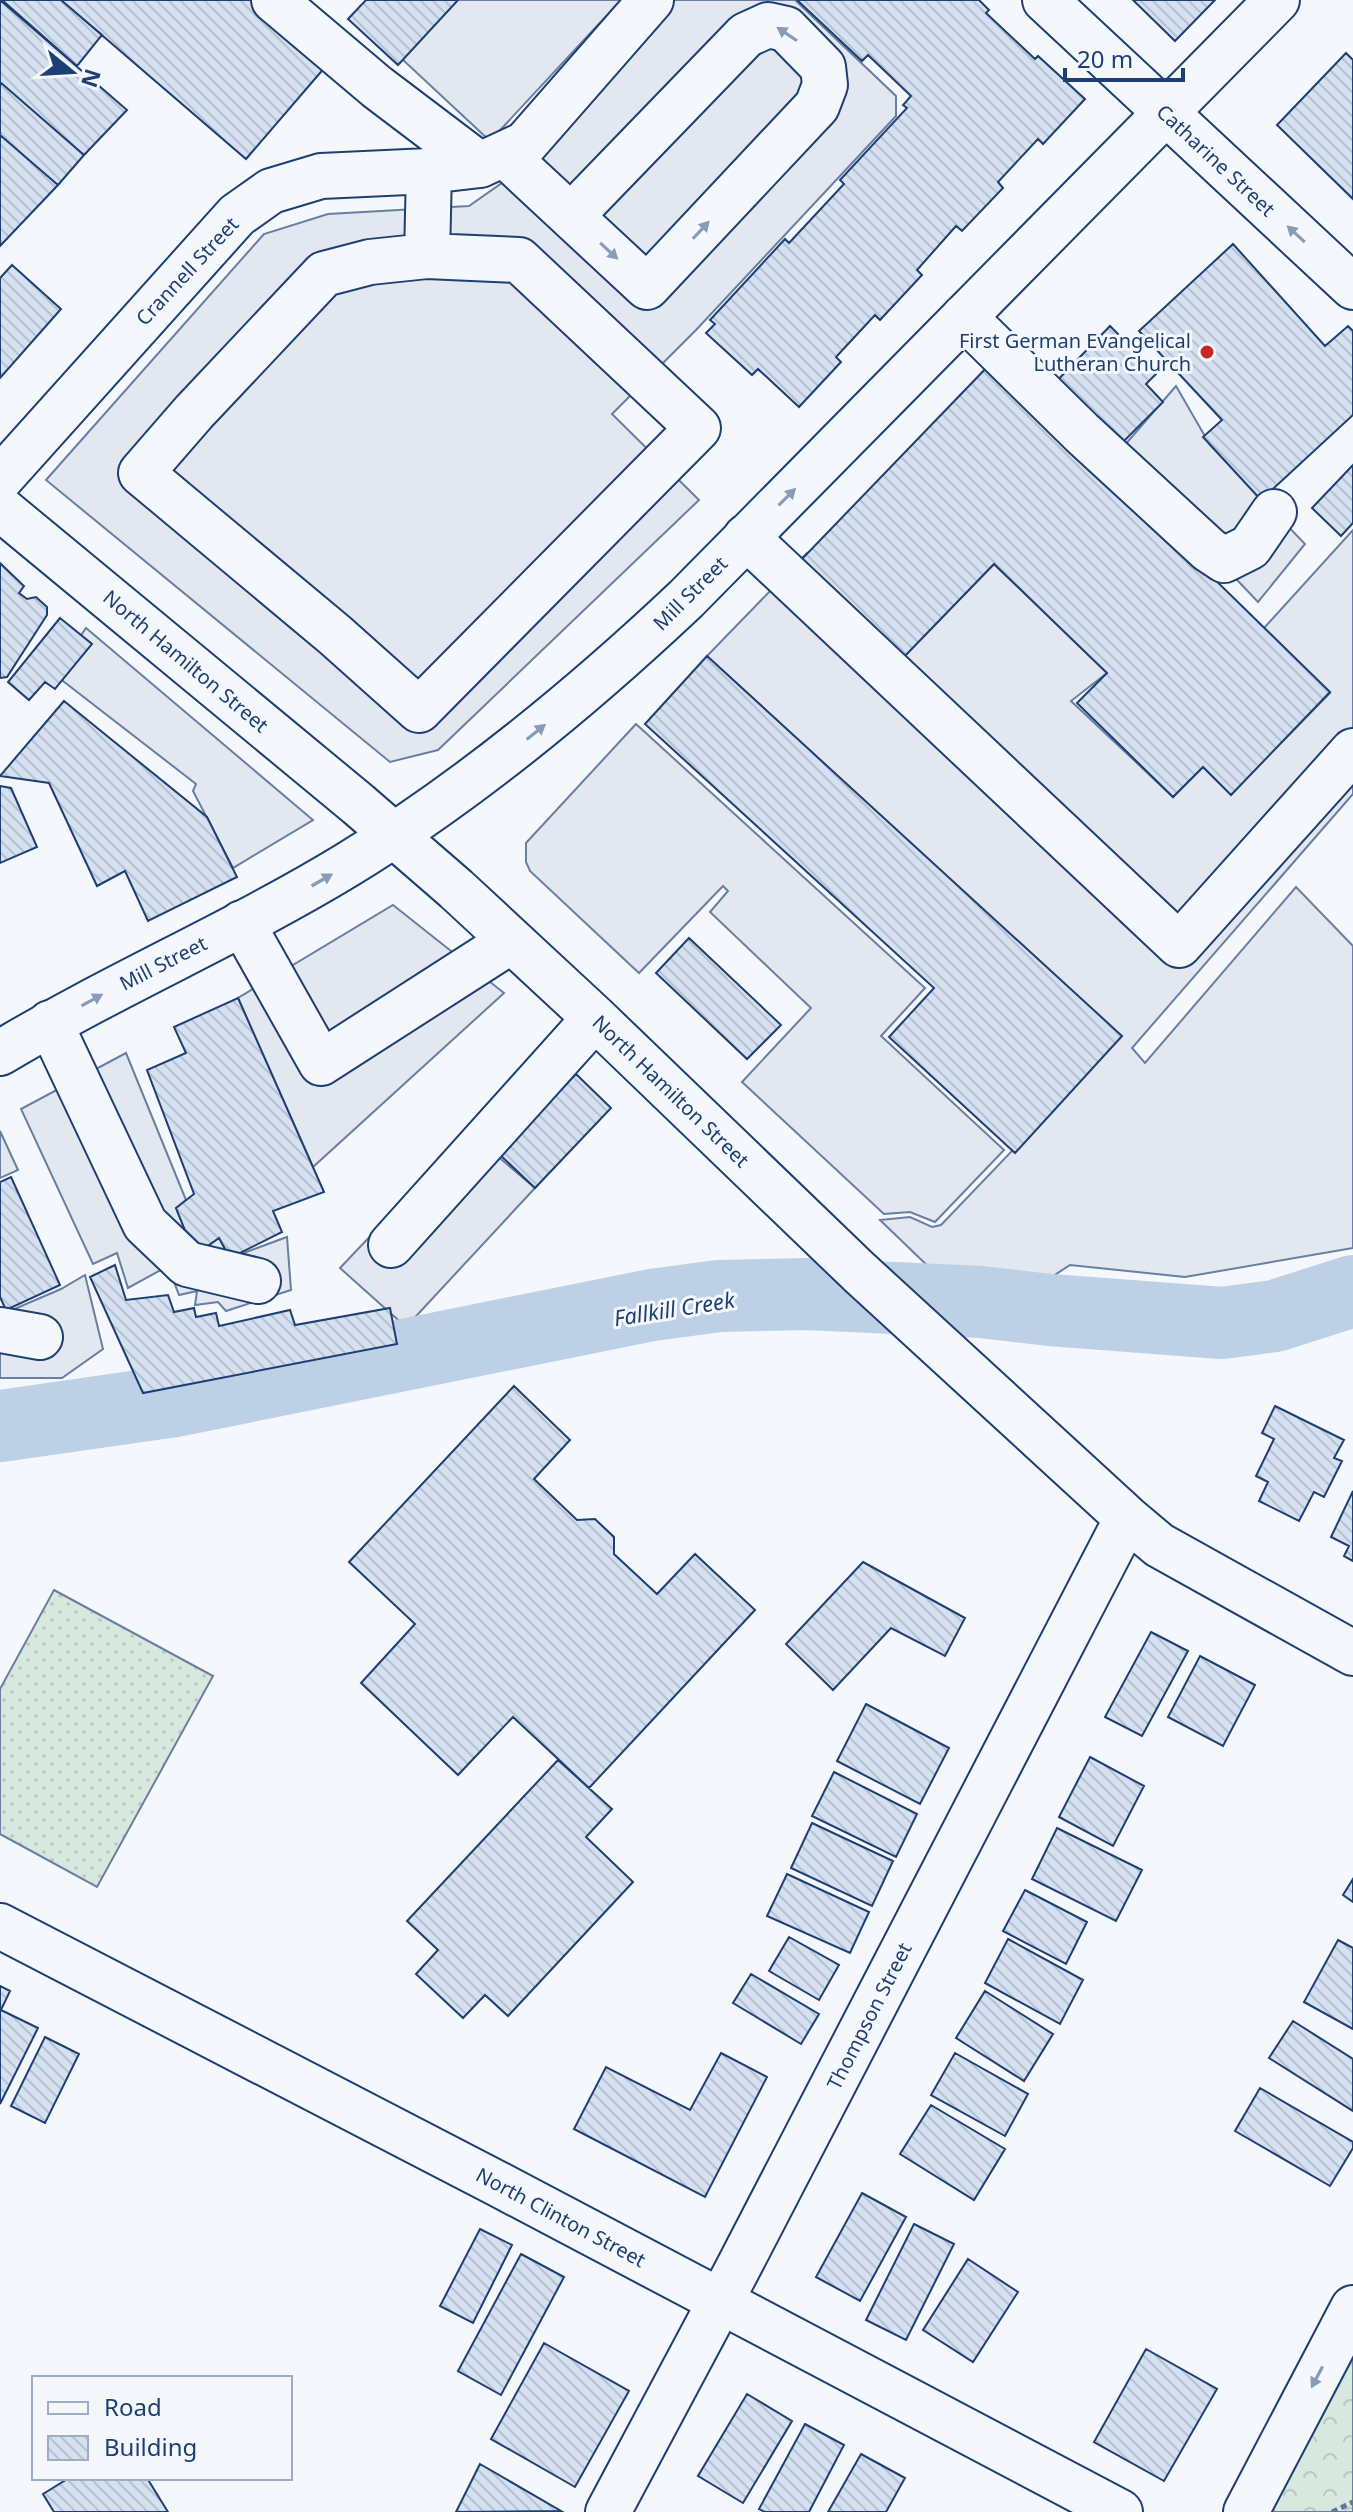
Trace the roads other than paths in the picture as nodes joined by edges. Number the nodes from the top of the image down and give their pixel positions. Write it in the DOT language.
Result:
graph roads {
  1 [pos="274,0"];
  2 [pos="651,0"];
  3 [pos="1045,0"];
  4 [pos="1277,0"];
  5 [pos="1165,113"];
  6 [pos="492,160"];
  7 [pos="429,171"];
  8 [pos="571,216"];
  9 [pos="427,256"];
  10 [pos="1353,287"];
  11 [pos="964,317"];
  12 [pos="0,479"];
  13 [pos="0,508"];
  14 [pos="1274,512"];
  15 [pos="746,537"];
  16 [pos="1353,751"];
  17 [pos="394,835"];
  18 [pos="242,923"];
  19 [pos="511,941"];
  20 [pos="595,1018"];
  21 [pos="50,1023"];
  22 [pos="0,1053"];
  23 [pos="391,1245"];
  24 [pos="258,1281"];
  25 [pos="1127,1518"];
  26 [pos="1353,1653"];
  27 [pos="0,1926"];
  28 [pos="720,2302"];
  29 [pos="1353,2308"];
  30 [pos="608,2512"];
  31 [pos="1120,2512"];
  32 [pos="1246,2512"];
  1 -- 6 [label="main road"];
  2 -- 6 [label="main road, Crannell Street"];
  3 -- 5 [label="main road, Catharine Street"];
  4 -- 5 [label="main road, Mill Street"];
  10 -- 5 [label="main road, Catharine Street, one-way"];
  5 -- 11 [label="main road, Mill Street"];
  6 -- 7 [label="main road, Crannell Street"];
  6 -- 8 [label="main road"];
  7 -- 9 [label="main road"];
  7 -- 12 [label="main road, Crannell Street"];
  8 -- 8 [label="main road, one-way"];
  9 -- 9 [label="main road"];
  11 -- 14 [label="main road"];
  15 -- 11 [label="main road, Mill Street, one-way"];
  13 -- 17 [label="main road, North Hamilton Street"];
  15 -- 16 [label="main road"];
  17 -- 15 [label="main road, Mill Street, one-way"];
  18 -- 17 [label="main road, Mill Street, one-way"];
  17 -- 19 [label="main road, North Hamilton Street"];
  18 -- 19 [label="main road"];
  21 -- 18 [label="main road, Mill Street, one-way"];
  19 -- 20 [label="main road, North Hamilton Street"];
  20 -- 23 [label="main road"];
  20 -- 25 [label="main road, North Hamilton Street"];
  21 -- 22 [label="main road, Mill Street"];
  21 -- 24 [label="main road"];
  25 -- 26 [label="main road, North Hamilton Street"];
  25 -- 28 [label="main road, Thompson Street"];
  27 -- 28 [label="main road, North Clinton Street"];
  28 -- 30 [label="main road, Thompson Street"];
  28 -- 31 [label="main road, North Clinton Street"];
  29 -- 32 [label="main road, one-way"];
}
